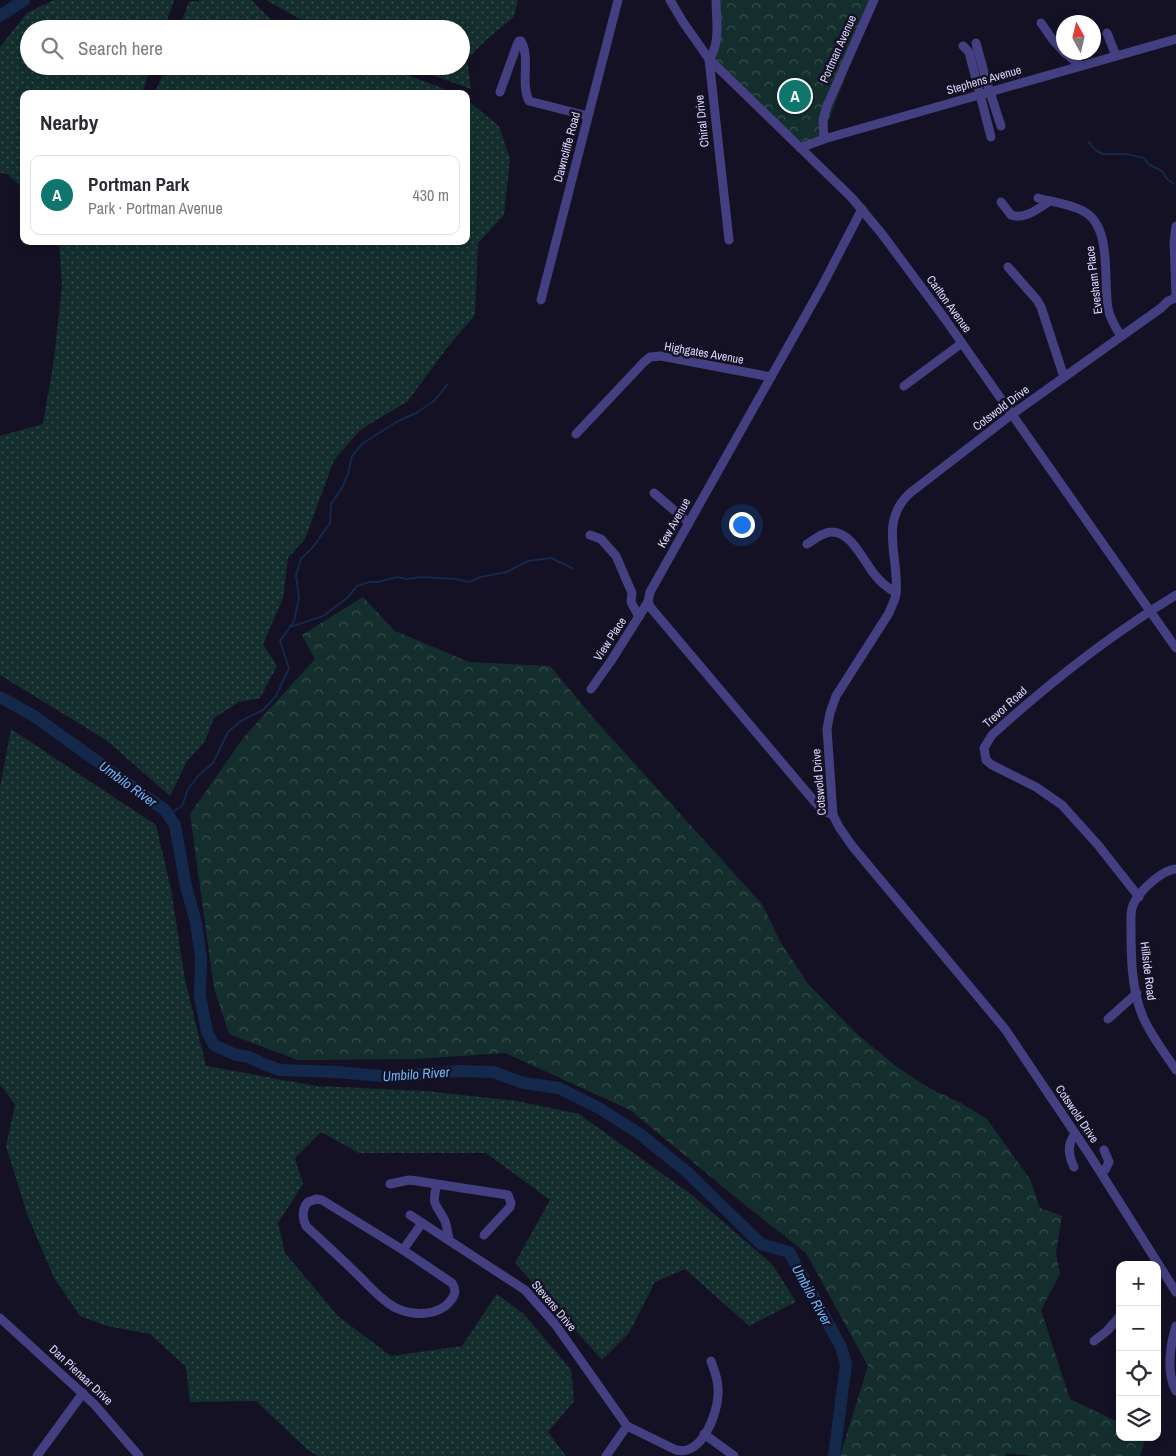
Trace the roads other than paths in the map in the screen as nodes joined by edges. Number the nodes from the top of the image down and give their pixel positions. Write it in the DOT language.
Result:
graph roads {
  1 [pos="618,0"];
  2 [pos="670,0"];
  3 [pos="716,0"];
  4 [pos="874,0"];
  5 [pos="1041,23"];
  6 [pos="1107,33"];
  7 [pos="1176,39"];
  8 [pos="976,43"];
  9 [pos="1056,44"];
  10 [pos="963,46"];
  11 [pos="1116,56"];
  12 [pos="708,59"];
  13 [pos="1074,60"];
  14 [pos="1081,66"];
  15 [pos="990,91"];
  16 [pos="500,92"];
  17 [pos="979,94"];
  18 [pos="588,116"];
  19 [pos="1001,126"];
  20 [pos="991,137"];
  21 [pos="824,139"];
  22 [pos="800,148"];
  23 [pos="1038,198"];
  24 [pos="1050,201"];
  25 [pos="1001,202"];
  26 [pos="862,209"];
  27 [pos="1176,226"];
  28 [pos="729,240"];
  29 [pos="1008,267"];
  30 [pos="1176,275"];
  31 [pos="1176,297"];
  32 [pos="541,300"];
  33 [pos="1176,303"];
  34 [pos="1161,308"];
  35 [pos="1121,336"];
  36 [pos="962,343"];
  37 [pos="771,377"];
  38 [pos="1064,377"];
  39 [pos="904,386"];
  40 [pos="1011,414"];
  41 [pos="576,434"];
  42 [pos="654,493"];
  43 [pos="688,523"];
  44 [pos="590,536"];
  45 [pos="808,544"];
  46 [pos="896,593"];
  47 [pos="1176,594"];
  48 [pos="648,602"];
  49 [pos="1149,611"];
  50 [pos="639,617"];
  51 [pos="1176,648"];
  52 [pos="591,689"];
  53 [pos="834,814"];
  54 [pos="1176,869"];
  55 [pos="1138,896"];
  56 [pos="1137,993"];
  57 [pos="1108,1019"];
  58 [pos="1176,1070"];
  59 [pos="1076,1134"];
  60 [pos="1104,1150"];
  61 [pos="1074,1167"];
  62 [pos="1100,1172"];
  63 [pos="390,1184"];
  64 [pos="437,1184"];
  65 [pos="410,1215"];
  66 [pos="422,1223"];
  67 [pos="484,1235"];
  68 [pos="449,1240"];
  69 [pos="403,1250"];
  70 [pos="1155,1261"];
  71 [pos="1161,1270"];
  72 [pos="1176,1292"];
  73 [pos="0,1318"];
  74 [pos="1116,1321"];
  75 [pos="1176,1326"];
  76 [pos="1094,1341"];
  77 [pos="711,1361"];
  78 [pos="1176,1391"];
  79 [pos="83,1393"];
  80 [pos="627,1426"];
  81 [pos="704,1434"];
  82 [pos="37,1456"];
  83 [pos="139,1456"];
  84 [pos="606,1456"];
  85 [pos="734,1456"];
  1 -- 18 [label="street, Dawncliffe Road"];
  2 -- 12 [label="street, Carlton Avenue"];
  3 -- 12 [label="street, Chiral Drive"];
  4 -- 21 [label="street, Portman Avenue"];
  5 -- 9 [label="street"];
  6 -- 11 [label="street"];
  7 -- 11 [label="street, Stephens Avenue"];
  8 -- 15 [label="street"];
  10 -- 17 [label="street"];
  11 -- 14 [label="street, Stephens Avenue"];
  12 -- 22 [label="street, Carlton Avenue"];
  12 -- 28 [label="street, Chiral Drive"];
  13 -- 14 [label="street"];
  14 -- 15 [label="street, Stephens Avenue"];
  15 -- 17 [label="street, Stephens Avenue"];
  15 -- 19 [label="street"];
  16 -- 18 [label="street"];
  17 -- 20 [label="street"];
  17 -- 21 [label="street, Stephens Avenue"];
  18 -- 32 [label="street, Dawncliffe Road"];
  21 -- 22 [label="street, Stephens Avenue"];
  22 -- 26 [label="street, Carlton Avenue"];
  23 -- 24 [label="street, Evesham Place"];
  24 -- 25 [label="street"];
  24 -- 35 [label="street, Evesham Place"];
  26 -- 36 [label="street, Carlton Avenue"];
  26 -- 37 [label="street, Kew Avenue"];
  27 -- 30 [label="street"];
  29 -- 38 [label="street"];
  30 -- 31 [label="street"];
  31 -- 33 [label="street"];
  31 -- 34 [label="street, Cotswold Drive"];
  33 -- 34 [label="street, Cotswold Drive"];
  34 -- 35 [label="street, Cotswold Drive"];
  35 -- 38 [label="street, Cotswold Drive"];
  36 -- 39 [label="street"];
  36 -- 40 [label="street, Carlton Avenue"];
  37 -- 41 [label="street, Highgates Avenue"];
  37 -- 43 [label="street, Kew Avenue"];
  38 -- 40 [label="street, Cotswold Drive"];
  40 -- 46 [label="street, Cotswold Drive"];
  40 -- 49 [label="street, Carlton Avenue"];
  42 -- 43 [label="street"];
  43 -- 48 [label="street, Kew Avenue"];
  44 -- 50 [label="street"];
  45 -- 46 [label="street"];
  46 -- 53 [label="street, Cotswold Drive"];
  47 -- 49 [label="street, Trevor Road"];
  48 -- 50 [label="street, View Place"];
  48 -- 53 [label="street"];
  49 -- 51 [label="street, Carlton Avenue"];
  49 -- 55 [label="street, Trevor Road"];
  50 -- 52 [label="street, View Place"];
  53 -- 59 [label="street, Cotswold Drive"];
  54 -- 55 [label="street"];
  55 -- 56 [label="street, Hillside Road"];
  56 -- 57 [label="street"];
  56 -- 58 [label="street, Hillside Road"];
  59 -- 61 [label="street"];
  59 -- 62 [label="street, Cotswold Drive"];
  60 -- 62 [label="street"];
  62 -- 70 [label="street, Cotswold Drive"];
  63 -- 64 [label="street"];
  64 -- 67 [label="street"];
  64 -- 68 [label="street"];
  65 -- 66 [label="street, Stevens Drive"];
  66 -- 68 [label="street, Stevens Drive"];
  66 -- 69 [label="street"];
  68 -- 80 [label="street, Stevens Drive"];
  69 -- 69 [label="street"];
  71 -- 72 [label="street, Cotswold Drive"];
  73 -- 79 [label="street, Dan Pienaar Drive"];
  74 -- 76 [label="street"];
  75 -- 78 [label="street"];
  77 -- 81 [label="street"];
  79 -- 82 [label="street"];
  79 -- 83 [label="street, Dan Pienaar Drive"];
  80 -- 81 [label="street"];
  80 -- 84 [label="street"];
  81 -- 85 [label="street"];
}
